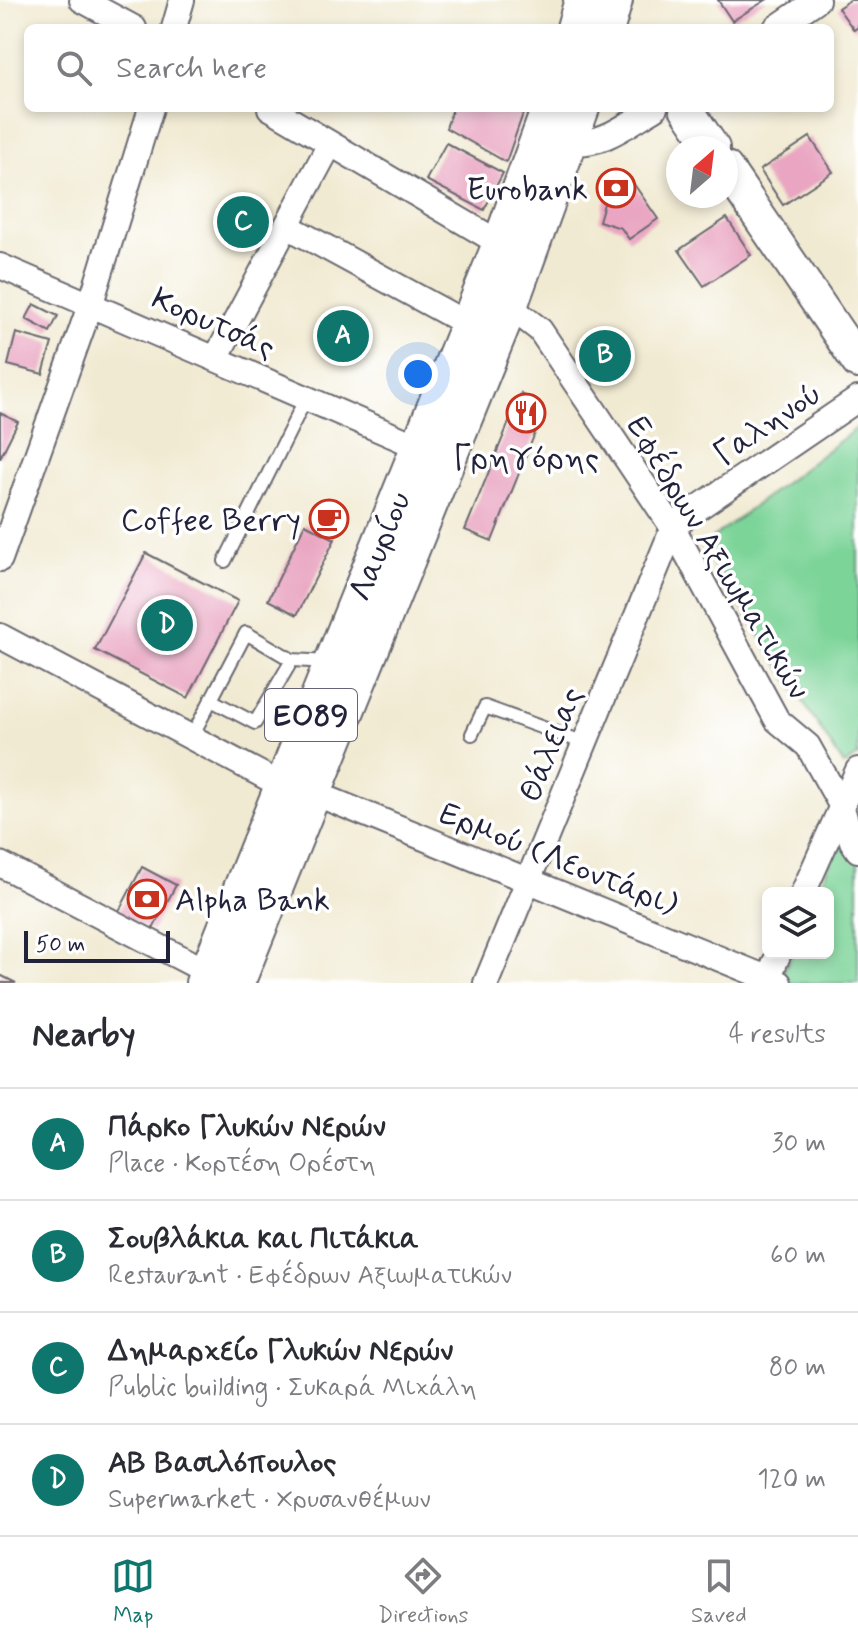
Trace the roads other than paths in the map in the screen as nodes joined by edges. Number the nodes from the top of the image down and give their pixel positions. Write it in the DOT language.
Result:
graph roads {
  1 [pos="82,0"];
  2 [pos="182,0"];
  3 [pos="817,0"];
  4 [pos="605,12"];
  5 [pos="127,24"];
  6 [pos="175,24"];
  7 [pos="582,24"];
  8 [pos="782,24"];
  9 [pos="150,112"];
  10 [pos="277,112"];
  11 [pos="549,112"];
  12 [pos="580,112"];
  13 [pos="648,112"];
  14 [pos="689,112"];
  15 [pos="705,136"];
  16 [pos="570,142"];
  17 [pos="330,144"];
  18 [pos="738,186"];
  19 [pos="287,226"];
  20 [pos="501,244"];
  21 [pos="0,266"];
  22 [pos="91,303"];
  23 [pos="509,306"];
  24 [pos="469,325"];
  25 [pos="216,358"];
  26 [pos="858,362"];
  27 [pos="306,398"];
  28 [pos="858,399"];
  29 [pos="432,453"];
  30 [pos="673,528"];
  31 [pos="0,559"];
  32 [pos="225,561"];
  33 [pos="0,636"];
  34 [pos="292,660"];
  35 [pos="332,662"];
  36 [pos="211,700"];
  37 [pos="472,734"];
  38 [pos="191,738"];
  39 [pos="585,743"];
  40 [pos="858,770"];
  41 [pos="298,790"];
  42 [pos="841,805"];
  43 [pos="858,850"];
  44 [pos="0,864"];
  45 [pos="529,881"];
  46 [pos="806,887"];
  47 [pos="777,959"];
  48 [pos="216,979"];
  49 [pos="771,982"];
  50 [pos="486,983"];
  1 -- 5 [label="street"];
  2 -- 6 [label="street"];
  3 -- 8 [label="street"];
  4 -- 7 [label="main road"];
  9 -- 22 [label="street"];
  10 -- 17 [label="street"];
  11 -- 20 [label="main road, Λαυρίου / ΕΟ89"];
  12 -- 16 [label="main road, Λαυρίου / ΕΟ89"];
  13 -- 16 [label="street"];
  14 -- 15 [label="street"];
  16 -- 23 [label="main road, Λαυρίου / ΕΟ89"];
  17 -- 19 [label="street"];
  17 -- 20 [label="street"];
  18 -- 26 [label="street"];
  19 -- 24 [label="street"];
  19 -- 25 [label="street"];
  20 -- 24 [label="main road, Λαυρίου / ΕΟ89"];
  21 -- 22 [label="street, Κορυτσάς"];
  22 -- 25 [label="street, Κορυτσάς"];
  22 -- 31 [label="street"];
  23 -- 29 [label="main road, Λαυρίου / ΕΟ89"];
  23 -- 30 [label="street, Εφέδρων Αξιωματικών"];
  24 -- 29 [label="main road, Λαυρίου / ΕΟ89"];
  25 -- 27 [label="street, Κορυτσάς"];
  27 -- 29 [label="street, Κορυτσάς"];
  27 -- 32 [label="lane"];
  28 -- 30 [label="street, Γαληνού"];
  29 -- 35 [label="main road, Λαυρίου / ΕΟ89"];
  29 -- 41 [label="main road, Λαυρίου / ΕΟ89"];
  30 -- 39 [label="street, Θάλειας"];
  30 -- 42 [label="street, Εφέδρων Αξιωματικών"];
  33 -- 38 [label="street, Ερμού (Λεοντάρι)"];
  34 -- 35 [label="lane"];
  34 -- 36 [label="lane"];
  34 -- 36 [label="lane"];
  35 -- 41 [label="main road, Λαυρίου / ΕΟ89"];
  36 -- 38 [label="lane"];
  37 -- 39 [label="lane"];
  38 -- 41 [label="street, Ερμού (Λεοντάρι)"];
  39 -- 45 [label="street, Θάλειας"];
  40 -- 42 [label="street"];
  41 -- 45 [label="street, Ερμού (Λεοντάρι)"];
  41 -- 48 [label="main road, Λαυρίου / ΕΟ89"];
  42 -- 43 [label="street, Εφέδρων Αξιωματικών"];
  42 -- 46 [label="street"];
  44 -- 48 [label="street"];
  45 -- 49 [label="street, Ερμού (Λεοντάρι)"];
  45 -- 50 [label="street, Θάλειας"];
  47 -- 49 [label="street"];
}
